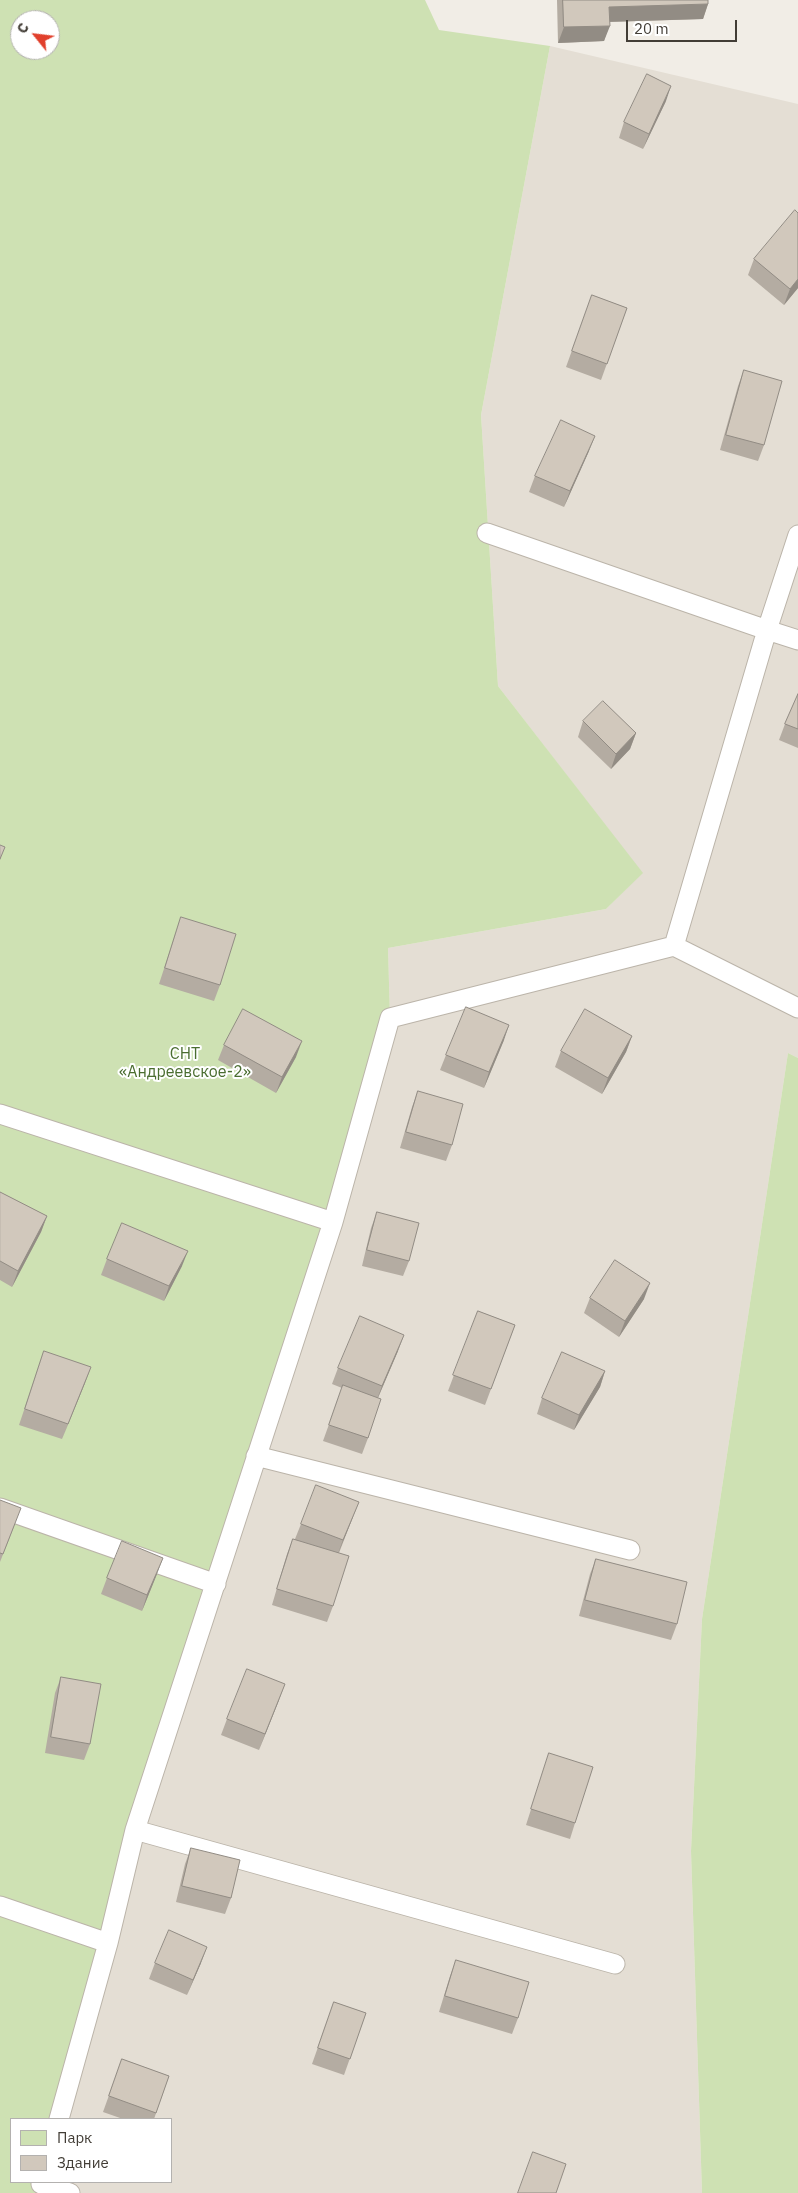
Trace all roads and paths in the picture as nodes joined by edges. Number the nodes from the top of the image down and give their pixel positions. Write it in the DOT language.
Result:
graph roads {
  1 [pos="487,533"];
  2 [pos="798,535"];
  3 [pos="768,630"];
  4 [pos="798,640"];
  5 [pos="674,946"];
  6 [pos="798,1008"];
  7 [pos="0,1114"];
  8 [pos="333,1222"];
  9 [pos="256,1456"];
  10 [pos="0,1508"];
  11 [pos="630,1550"];
  12 [pos="216,1584"];
  13 [pos="135,1830"];
  14 [pos="0,1906"];
  15 [pos="108,1943"];
  16 [pos="615,1964"];
  17 [pos="59,2118"];
  18 [pos="40,2186"];
  19 [pos="70,2193"];
  1 -- 3 [label="lane"];
  2 -- 3 [label="lane"];
  3 -- 4 [label="lane"];
  3 -- 5 [label="lane"];
  5 -- 6 [label="lane"];
  5 -- 8 [label="lane"];
  7 -- 8 [label="lane"];
  8 -- 9 [label="lane"];
  9 -- 11 [label="lane"];
  9 -- 12 [label="lane"];
  10 -- 12 [label="lane"];
  12 -- 13 [label="lane"];
  13 -- 15 [label="lane"];
  13 -- 16 [label="lane"];
  14 -- 15 [label="lane"];
  15 -- 17 [label="lane"];
  18 -- 19 [label="lane"];
}
